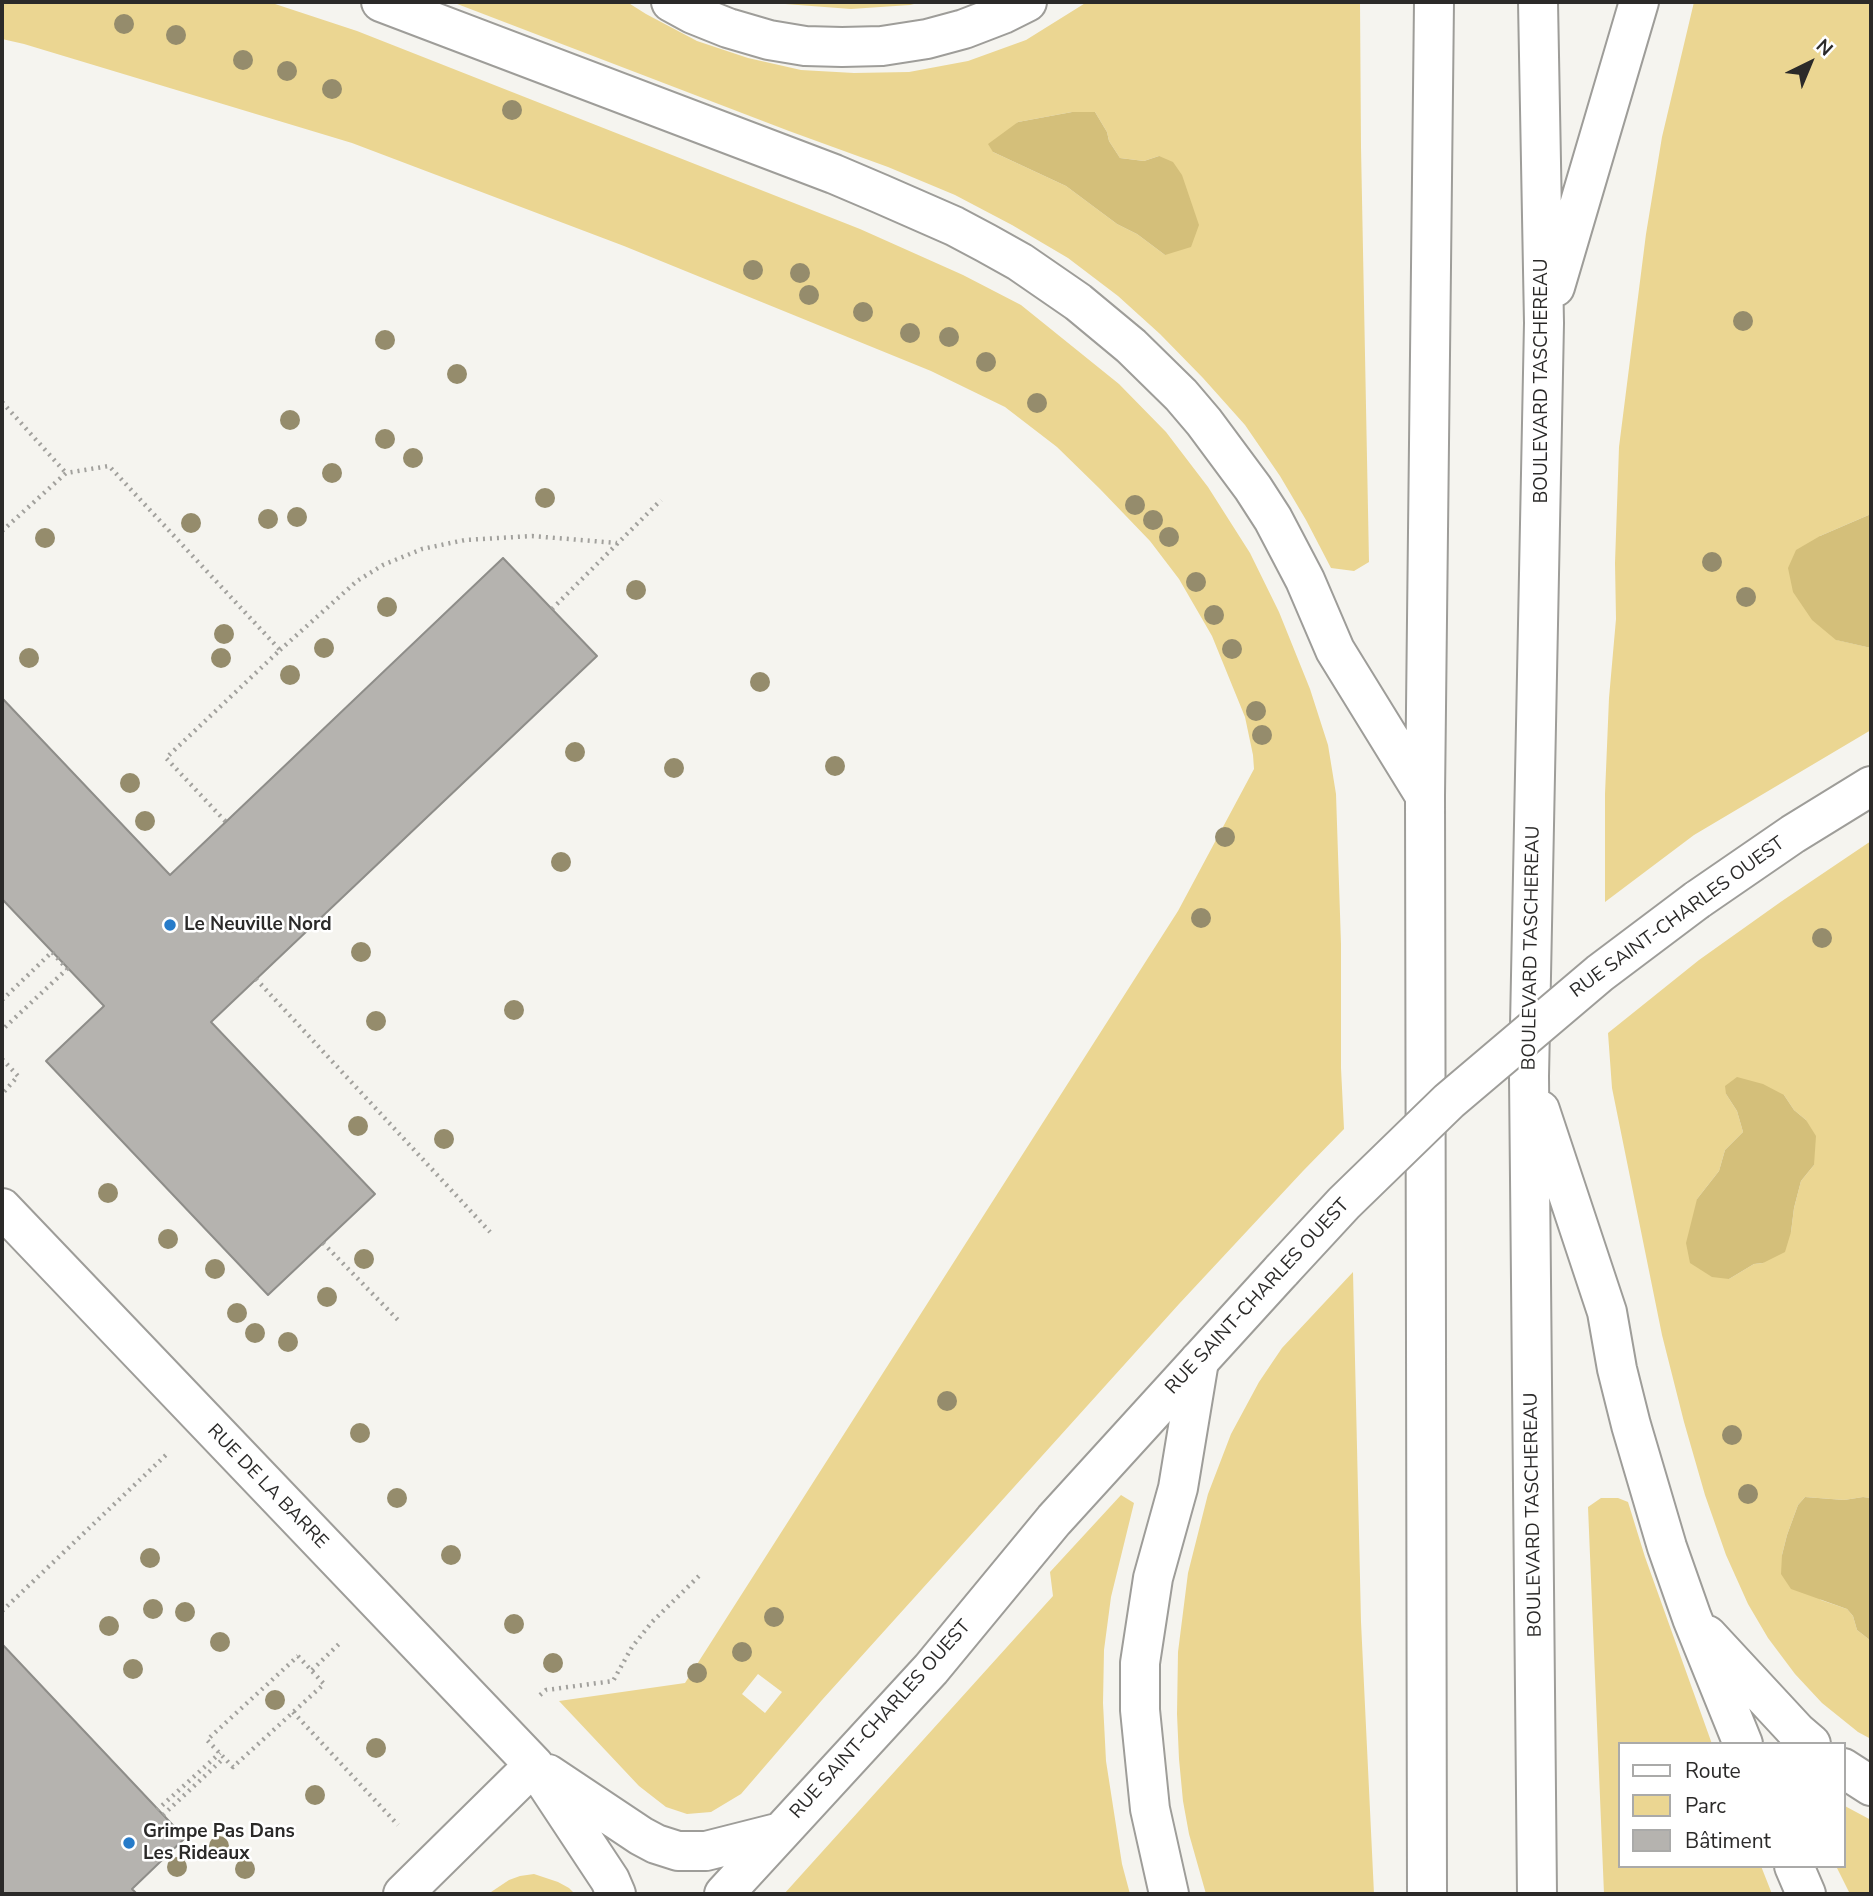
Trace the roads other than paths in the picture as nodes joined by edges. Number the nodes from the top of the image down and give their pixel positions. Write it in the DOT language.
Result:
graph roads {
  1 [pos="381,2"];
  2 [pos="671,2"];
  3 [pos="1027,2"];
  4 [pos="1434,2"];
  5 [pos="1538,2"];
  6 [pos="1639,2"];
  7 [pos="1544,323"];
  8 [pos="1871,786"];
  9 [pos="1425,796"];
  10 [pos="1529,1076"];
  11 [pos="2,1208"];
  12 [pos="1199,1361"];
  13 [pos="1692,1618"];
  14 [pos="1741,1742"];
  15 [pos="1809,1742"];
  16 [pos="534,1765"];
  17 [pos="1845,1769"];
  18 [pos="1871,1786"];
  19 [pos="781,1832"];
  20 [pos="1795,1868"];
  21 [pos="403,1894"];
  22 [pos="616,1894"];
  23 [pos="724,1894"];
  24 [pos="1169,1894"];
  25 [pos="1427,1894"];
  26 [pos="1537,1894"];
  27 [pos="1806,1894"];
  1 -- 9 [label="main road"];
  2 -- 3 [label="main road"];
  4 -- 9 [label="main road"];
  5 -- 7 [label="main road, BOULEVARD TASCHEREAU"];
  6 -- 7 [label="main road"];
  7 -- 10 [label="main road, BOULEVARD TASCHEREAU"];
  8 -- 12 [label="main road, RUE SAINT-CHARLES OUEST, bridge"];
  9 -- 25 [label="main road"];
  10 -- 13 [label="main road"];
  10 -- 26 [label="main road, BOULEVARD TASCHEREAU"];
  11 -- 16 [label="main road, RUE DE LA BARRE"];
  12 -- 19 [label="main road, RUE SAINT-CHARLES OUEST"];
  12 -- 24 [label="main road"];
  13 -- 14 [label="main road"];
  13 -- 15 [label="main road"];
  16 -- 19 [label="main road, RUE DE LA BARRE"];
  16 -- 21 [label="main road"];
  16 -- 22 [label="main road, RUE DE LA BARRE"];
  17 -- 18 [label="main road"];
  19 -- 23 [label="main road, RUE SAINT-CHARLES OUEST"];
  20 -- 27 [label="main road"];
}
